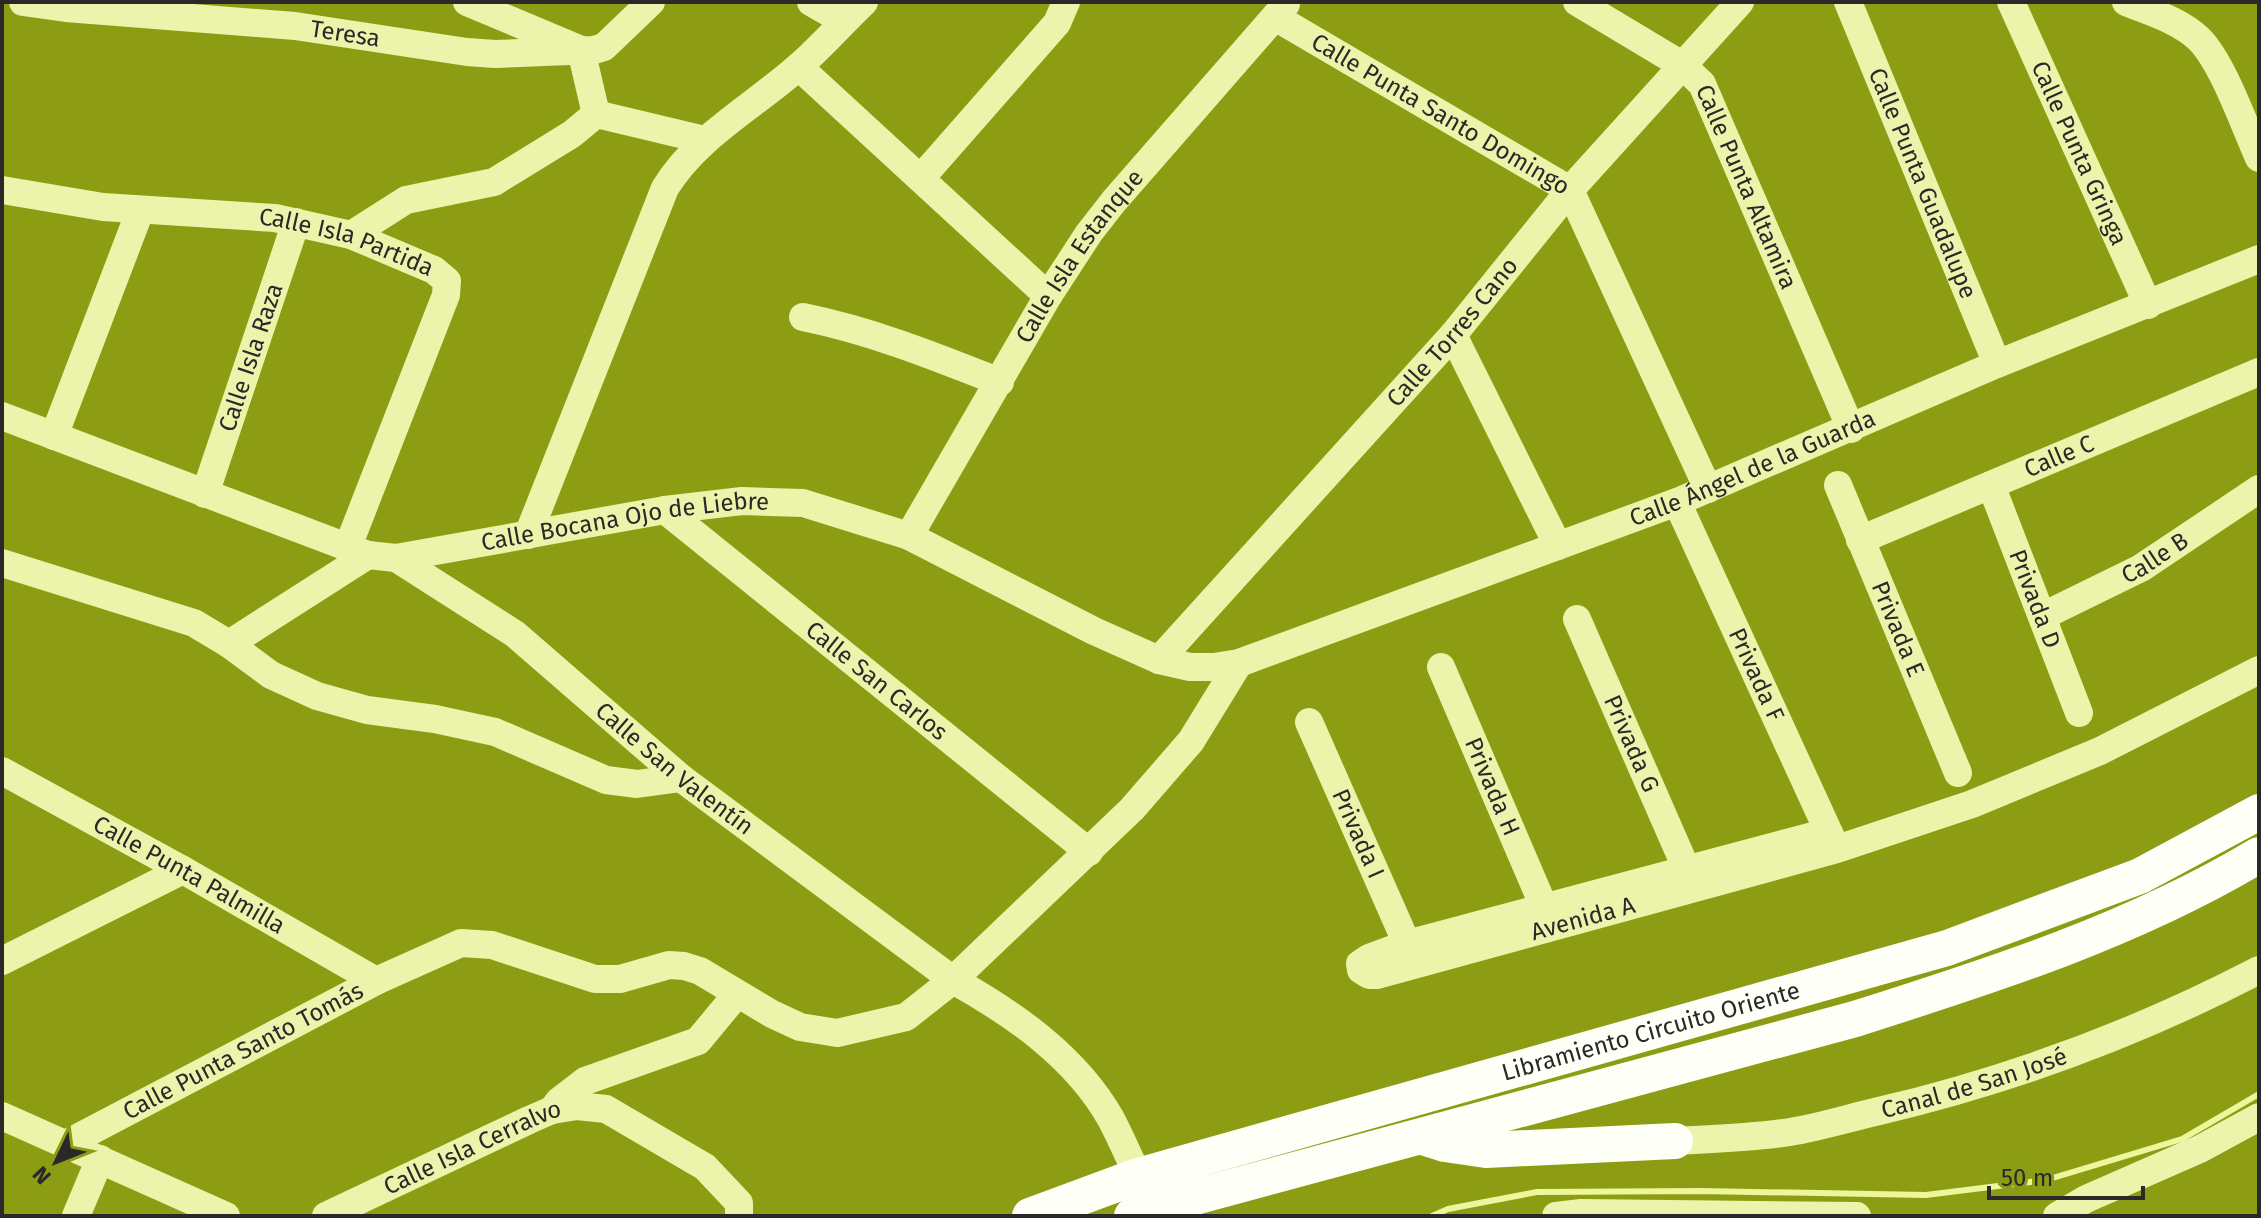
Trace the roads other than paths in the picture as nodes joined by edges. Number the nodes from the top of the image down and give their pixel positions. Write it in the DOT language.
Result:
graph roads {
  1 [pos="23,2"];
  2 [pos="467,2"];
  3 [pos="651,2"];
  4 [pos="811,2"];
  5 [pos="1066,2"];
  6 [pos="1577,2"];
  7 [pos="1740,2"];
  8 [pos="1848,2"];
  9 [pos="2011,2"];
  10 [pos="2126,2"];
  11 [pos="68,5"];
  12 [pos="114,7"];
  13 [pos="1282,9"];
  14 [pos="854,12"];
  15 [pos="581,50"];
  16 [pos="1682,65"];
  17 [pos="799,67"];
  18 [pos="596,114"];
  19 [pos="705,140"];
  20 [pos="2259,158"];
  21 [pos="921,178"];
  22 [pos="2,190"];
  23 [pos="1570,190"];
  24 [pos="140,211"];
  25 [pos="296,222"];
  26 [pos="351,235"];
  27 [pos="2259,259"];
  28 [pos="1048,296"];
  29 [pos="2148,305"];
  30 [pos="803,317"];
  31 [pos="1453,335"];
  32 [pos="1997,364"];
  33 [pos="2259,372"];
  34 [pos="1000,382"];
  35 [pos="2,416"];
  36 [pos="1851,429"];
  37 [pos="54,436"];
  38 [pos="1838,485"];
  39 [pos="1991,485"];
  40 [pos="1708,489"];
  41 [pos="2259,489"];
  42 [pos="205,494"];
  43 [pos="1677,502"];
  44 [pos="665,510"];
  45 [pos="528,535"];
  46 [pos="909,536"];
  47 [pos="1860,540"];
  48 [pos="1558,546"];
  49 [pos="357,552"];
  50 [pos="396,558"];
  51 [pos="2,563"];
  52 [pos="2043,616"];
  53 [pos="1577,619"];
  54 [pos="229,644"];
  55 [pos="1159,660"];
  56 [pos="1239,663"];
  57 [pos="1441,667"];
  58 [pos="2259,670"];
  59 [pos="2079,713"];
  60 [pos="1309,722"];
  61 [pos="2,771"];
  62 [pos="1958,773"];
  63 [pos="681,778"];
  64 [pos="2259,812"];
  65 [pos="1833,840"];
  66 [pos="1089,852"];
  67 [pos="2259,855"];
  68 [pos="1686,868"];
  69 [pos="183,870"];
  70 [pos="1544,907"];
  71 [pos="1407,944"];
  72 [pos="2,961"];
  73 [pos="2259,970"];
  74 [pos="953,980"];
  75 [pos="376,981"];
  76 [pos="737,994"];
  77 [pos="564,1108"];
  78 [pos="2,1116"];
  79 [pos="2259,1117"];
  80 [pos="1420,1136"];
  81 [pos="1675,1141"];
  82 [pos="66,1144"];
  83 [pos="100,1159"];
  84 [pos="1138,1176"];
  85 [pos="76,1216"];
  86 [pos="226,1216"];
  87 [pos="326,1216"];
  88 [pos="739,1216"];
  89 [pos="1030,1216"];
  90 [pos="1132,1216"];
  91 [pos="1556,1216"];
  92 [pos="1857,1216"];
  93 [pos="2057,1216"];
  1 -- 11 [label="street, Teresa"];
  2 -- 15 [label="street"];
  3 -- 15 [label="street, Teresa"];
  4 -- 14 [label="street"];
  5 -- 21 [label="street"];
  6 -- 16 [label="street, Calle Punta Altamira"];
  7 -- 16 [label="street, Calle Torres Cano"];
  8 -- 32 [label="street, Calle Punta Guadalupe"];
  9 -- 29 [label="street, Calle Punta Gringa"];
  10 -- 20 [label="street"];
  11 -- 12 [label="street, Teresa"];
  12 -- 15 [label="street, Teresa"];
  13 -- 23 [label="street, Calle Punta Santo Domingo"];
  13 -- 28 [label="street, Calle Isla Estanque"];
  14 -- 17 [label="street"];
  15 -- 18 [label="street"];
  16 -- 23 [label="street, Calle Torres Cano"];
  16 -- 36 [label="street, Calle Punta Altamira"];
  17 -- 19 [label="street"];
  17 -- 21 [label="street"];
  18 -- 19 [label="street"];
  18 -- 26 [label="street"];
  19 -- 45 [label="street"];
  21 -- 28 [label="street"];
  22 -- 24 [label="street, Calle Isla Partida"];
  23 -- 31 [label="street, Calle Torres Cano"];
  23 -- 40 [label="street, Calle Punta Santo Domingo"];
  24 -- 25 [label="street, Calle Isla Partida"];
  24 -- 37 [label="street"];
  25 -- 26 [label="street, Calle Isla Partida"];
  25 -- 42 [label="street, Calle Isla Raza"];
  26 -- 49 [label="street, Calle Isla Partida"];
  27 -- 29 [label="street, Calle Ángel de la Guarda"];
  28 -- 34 [label="street, Calle Isla Estanque"];
  29 -- 32 [label="street, Calle Ángel de la Guarda"];
  30 -- 34 [label="street"];
  31 -- 48 [label="street"];
  31 -- 55 [label="street, Calle Torres Cano"];
  32 -- 36 [label="street, Calle Ángel de la Guarda"];
  33 -- 39 [label="street, Calle C"];
  34 -- 46 [label="street, Calle Isla Estanque"];
  35 -- 37 [label="street, Calle Bocana Ojo de Liebre"];
  36 -- 40 [label="street, Calle Ángel de la Guarda"];
  37 -- 42 [label="street, Calle Bocana Ojo de Liebre"];
  38 -- 47 [label="street, Privada E"];
  39 -- 47 [label="street, Calle C"];
  39 -- 52 [label="street, Privada D"];
  40 -- 43 [label="street, Calle Ángel de la Guarda"];
  41 -- 52 [label="street, Calle B"];
  42 -- 49 [label="street, Calle Bocana Ojo de Liebre"];
  43 -- 48 [label="street, Calle Ángel de la Guarda"];
  43 -- 65 [label="street, Privada F"];
  44 -- 45 [label="street, Calle Bocana Ojo de Liebre"];
  44 -- 46 [label="street, Calle Bocana Ojo de Liebre"];
  44 -- 66 [label="street, Calle San Carlos"];
  45 -- 50 [label="street, Calle Bocana Ojo de Liebre"];
  46 -- 55 [label="street, Calle Bocana Ojo de Liebre"];
  47 -- 62 [label="street, Privada E"];
  48 -- 56 [label="street, Calle Ángel de la Guarda"];
  49 -- 50 [label="street, Calle Bocana Ojo de Liebre"];
  49 -- 54 [label="street"];
  50 -- 63 [label="street, Calle San Valentín"];
  51 -- 54 [label="street"];
  52 -- 59 [label="street, Privada D"];
  53 -- 68 [label="street, Privada G"];
  54 -- 63 [label="street"];
  55 -- 56 [label="street, Calle Bocana Ojo de Liebre"];
  56 -- 66 [label="street"];
  57 -- 70 [label="street, Privada H"];
  58 -- 65 [label="street, Avenida A"];
  60 -- 71 [label="street, Privada I"];
  61 -- 69 [label="street, Calle Punta Palmilla"];
  63 -- 74 [label="street, Calle San Valentín"];
  64 -- 84 [label="main road, Libramiento Circuito Oriente"];
  65 -- 68 [label="street, Avenida A"];
  65 -- 71 [label="street, Avenida A"];
  66 -- 74 [label="street"];
  67 -- 80 [label="main road, Libramiento Circuito Oriente"];
  68 -- 70 [label="street, Avenida A"];
  69 -- 72 [label="street"];
  69 -- 75 [label="street, Calle Punta Palmilla"];
  70 -- 71 [label="street, Avenida A"];
  73 -- 81 [label="street, Canal de San José"];
  74 -- 76 [label="street, Calle Punta Santo Tomás"];
  74 -- 84 [label="street, Calle San Valentín"];
  75 -- 76 [label="street, Calle Punta Santo Tomás"];
  75 -- 82 [label="street, Calle Punta Santo Tomás"];
  76 -- 77 [label="street, Calle Isla Cerralvo"];
  77 -- 87 [label="street, Calle Isla Cerralvo"];
  77 -- 88 [label="street"];
  78 -- 82 [label="street"];
  79 -- 93 [label="street"];
  80 -- 81 [label="main road"];
  80 -- 90 [label="main road, Libramiento Circuito Oriente"];
  82 -- 83 [label="street"];
  83 -- 85 [label="street"];
  83 -- 86 [label="street"];
  84 -- 89 [label="main road, Libramiento Circuito Oriente"];
  91 -- 92 [label="street"];
}
